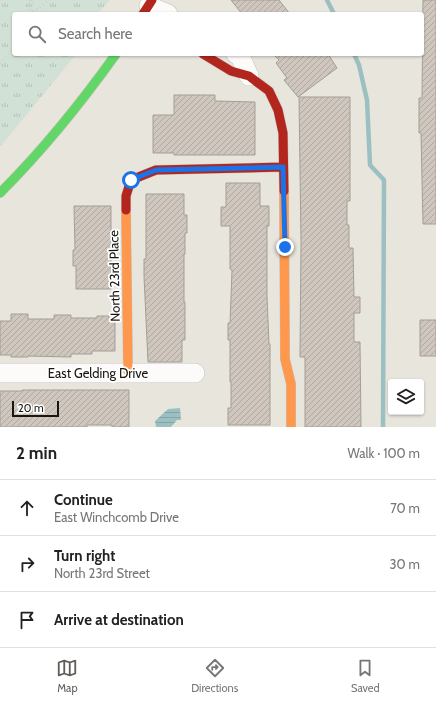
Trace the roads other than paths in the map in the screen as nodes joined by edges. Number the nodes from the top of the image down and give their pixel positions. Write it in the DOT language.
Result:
graph roads {
  1 [pos="150,8"];
  2 [pos="162,12"];
  3 [pos="115,56"];
  4 [pos="206,56"];
  5 [pos="240,56"];
  6 [pos="249,76"];
  7 [pos="283,167"];
  8 [pos="0,193"];
  9 [pos="128,372"];
  10 [pos="0,373"];
  11 [pos="195,373"];
  12 [pos="291,427"];
  1 -- 2 [label="street"];
  3 -- 8 [label="street"];
  4 -- 6 [label="street"];
  5 -- 6 [label="street"];
  6 -- 7 [label="street"];
  7 -- 9 [label="street, North 23rd Place"];
  7 -- 12 [label="street"];
  9 -- 10 [label="street, East Gelding Drive"];
  9 -- 11 [label="street, East Gelding Drive"];
}
